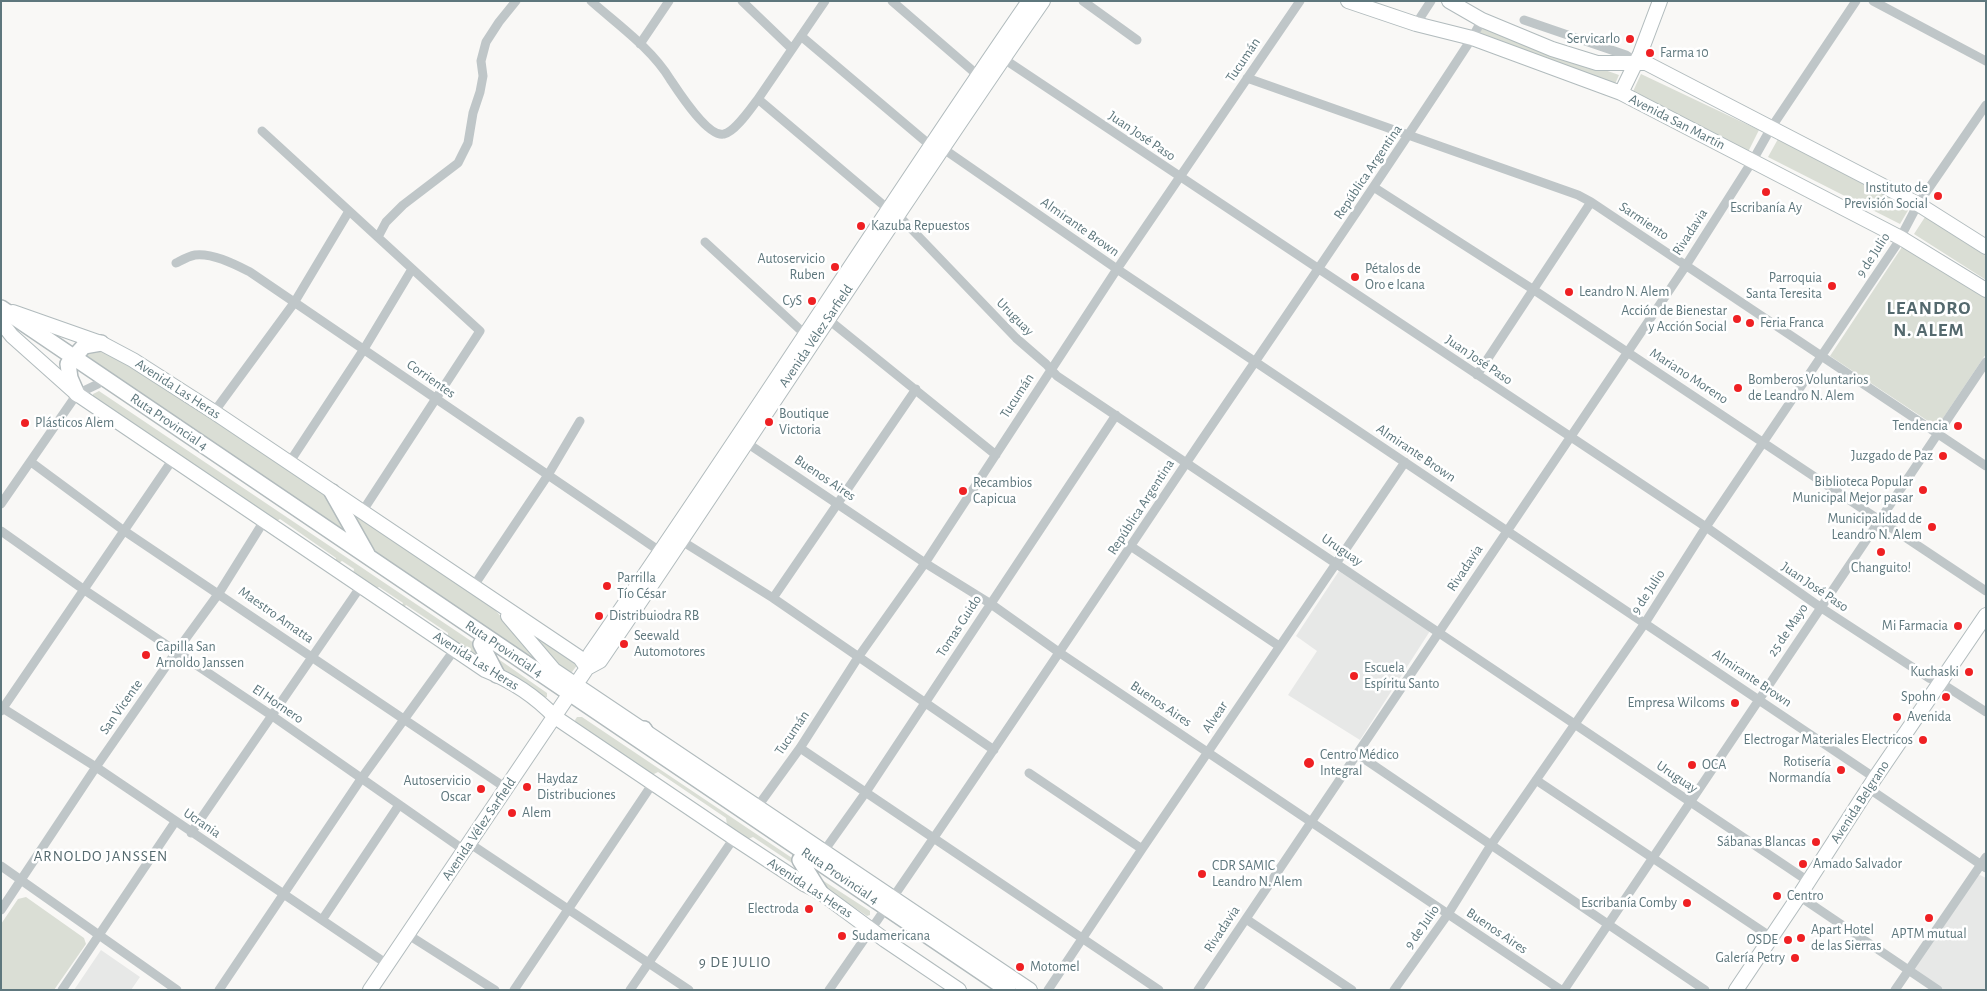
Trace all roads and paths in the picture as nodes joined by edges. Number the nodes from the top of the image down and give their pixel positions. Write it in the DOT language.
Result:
graph roads {
  1 [pos="516,1"];
  2 [pos="591,1"];
  3 [pos="669,1"];
  4 [pos="742,1"];
  5 [pos="825,1"];
  6 [pos="892,1"];
  7 [pos="1029,1"];
  8 [pos="1043,1"];
  9 [pos="1083,1"];
  10 [pos="1300,1"];
  11 [pos="1348,1"];
  12 [pos="1431,1"];
  13 [pos="1449,1"];
  14 [pos="1660,1"];
  15 [pos="1856,1"];
  16 [pos="1873,1"];
  17 [pos="1482,20"];
  18 [pos="1524,20"];
  19 [pos="1416,24"];
  20 [pos="801,36"];
  21 [pos="1472,38"];
  22 [pos="1137,40"];
  23 [pos="640,44"];
  24 [pos="792,49"];
  25 [pos="1004,59"];
  26 [pos="1986,61"];
  27 [pos="1636,62"];
  28 [pos="1247,78"];
  29 [pos="982,80"];
  30 [pos="1622,94"];
  31 [pos="758,99"];
  32 [pos="1986,105"];
  33 [pos="1771,128"];
  34 [pos="262,131"];
  35 [pos="1408,137"];
  36 [pos="937,147"];
  37 [pos="1752,160"];
  38 [pos="1179,177"];
  39 [pos="1375,188"];
  40 [pos="1591,202"];
  41 [pos="1918,204"];
  42 [pos="349,210"];
  43 [pos="893,212"];
  44 [pos="378,237"];
  45 [pos="1901,238"];
  46 [pos="705,242"];
  47 [pos="1986,247"];
  48 [pos="176,263"];
  49 [pos="1686,265"];
  50 [pos="412,269"];
  51 [pos="1117,269"];
  52 [pos="1320,269"];
  53 [pos="1534,290"];
  54 [pos="1986,290"];
  55 [pos="294,303"];
  56 [pos="1,308"];
  57 [pos="824,316"];
  58 [pos="1,321"];
  59 [pos="809,338"];
  60 [pos="102,343"];
  61 [pos="364,349"];
  62 [pos="1628,352"];
  63 [pos="1823,356"];
  64 [pos="71,361"];
  65 [pos="1255,362"];
  66 [pos="1986,362"];
  67 [pos="1050,370"];
  68 [pos="1477,375"];
  69 [pos="98,384"];
  70 [pos="916,389"];
  71 [pos="78,394"];
  72 [pos="436,400"];
  73 [pos="214,412"];
  74 [pos="1116,415"];
  75 [pos="580,421"];
  76 [pos="1937,433"];
  77 [pos="1570,437"];
  78 [pos="741,440"];
  79 [pos="1764,442"];
  80 [pos="996,454"];
  81 [pos="172,459"];
  82 [pos="31,462"];
  83 [pos="1187,462"];
  84 [pos="1406,462"];
  85 [pos="289,463"];
  86 [pos="1986,466"];
  87 [pos="548,475"];
  88 [pos="332,492"];
  89 [pos="837,503"];
  90 [pos="1,504"];
  91 [pos="362,512"];
  92 [pos="1879,519"];
  93 [pos="264,521"];
  94 [pos="1706,528"];
  95 [pos="124,530"];
  96 [pos="1507,530"];
  97 [pos="1,531"];
  98 [pos="677,538"];
  99 [pos="1132,547"];
  100 [pos="665,556"];
  101 [pos="369,557"];
  102 [pos="924,563"];
  103 [pos="1336,563"];
  104 [pos="361,586"];
  105 [pos="473,587"];
  106 [pos="82,589"];
  107 [pos="1986,591"];
  108 [pos="219,593"];
  109 [pos="773,598"];
  110 [pos="991,604"];
  111 [pos="500,605"];
  112 [pos="1820,607"];
  113 [pos="1986,615"];
  114 [pos="1645,623"];
  115 [pos="1438,632"];
  116 [pos="481,644"];
  117 [pos="1280,646"];
  118 [pos="454,649"];
  119 [pos="176,652"];
  120 [pos="1060,653"];
  121 [pos="859,656"];
  122 [pos="312,657"];
  123 [pos="587,668"];
  124 [pos="497,675"];
  125 [pos="1941,683"];
  126 [pos="571,693"];
  127 [pos="1758,699"];
  128 [pos="925,704"];
  129 [pos="2,709"];
  130 [pos="1986,712"];
  131 [pos="271,715"];
  132 [pos="555,717"];
  133 [pos="404,720"];
  134 [pos="1575,724"];
  135 [pos="644,729"];
  136 [pos="800,748"];
  137 [pos="994,750"];
  138 [pos="1208,752"];
  139 [pos="658,754"];
  140 [pos="1357,754"];
  141 [pos="96,767"];
  142 [pos="1029,773"];
  143 [pos="361,779"];
  144 [pos="1536,780"];
  145 [pos="653,783"];
  146 [pos="1871,783"];
  147 [pos="506,788"];
  148 [pos="866,792"];
  149 [pos="1690,802"];
  150 [pos="399,805"];
  151 [pos="758,806"];
  152 [pos="1311,820"];
  153 [pos="175,822"];
  154 [pos="191,832"];
  155 [pos="734,838"];
  156 [pos="934,839"];
  157 [pos="1491,845"];
  158 [pos="467,847"];
  159 [pos="1142,848"];
  160 [pos="824,851"];
  161 [pos="1652,857"];
  162 [pos="800,860"];
  163 [pos="1984,863"];
  164 [pos="1,866"];
  165 [pos="22,879"];
  166 [pos="1808,881"];
  167 [pos="820,892"];
  168 [pos="283,893"];
  169 [pos="1799,896"];
  170 [pos="887,907"];
  171 [pos="1,910"];
  172 [pos="568,911"];
  173 [pos="1448,914"];
  174 [pos="1246,919"];
  175 [pos="322,920"];
  176 [pos="1608,925"];
  177 [pos="871,930"];
  178 [pos="407,934"];
  179 [pos="99,935"];
  180 [pos="1771,937"];
  181 [pos="1081,939"];
  182 [pos="648,962"];
  183 [pos="387,964"];
  184 [pos="1908,970"];
  185 [pos="62,990"];
  186 [pos="177,990"];
  187 [pos="219,990"];
  188 [pos="370,990"];
  189 [pos="495,990"];
  190 [pos="514,990"];
  191 [pos="630,990"];
  192 [pos="688,990"];
  193 [pos="829,990"];
  194 [pos="959,990"];
  195 [pos="992,990"];
  196 [pos="1008,990"];
  197 [pos="1030,990"];
  198 [pos="1048,990"];
  199 [pos="1159,990"];
  200 [pos="1198,990"];
  201 [pos="1352,990"];
  202 [pos="1394,990"];
  203 [pos="1562,990"];
  204 [pos="1705,990"];
  205 [pos="1736,990"];
  206 [pos="1895,990"];
  207 [pos="1938,990"];
  1 -- 44 [label="street"];
  2 -- 23 [label="street"];
  3 -- 23 [label="street"];
  4 -- 24 [label="street"];
  5 -- 20 [label="street"];
  6 -- 29 [label="street"];
  7 -- 29 [label="main road, Avenida Vélez Sarfield"];
  8 -- 25 [label="main road, Avenida Vélez Sarfield"];
  9 -- 22 [label="street"];
  10 -- 28 [label="street, Tucumán"];
  11 -- 19 [label="main road, Avenida San Martín"];
  12 -- 19 [label="street"];
  13 -- 17 [label="main road"];
  14 -- 27 [label="main road"];
  15 -- 33 [label="street, Rivadavia"];
  16 -- 26 [label="street"];
  17 -- 21 [label="street, República Argentina"];
  17 -- 27 [label="main road"];
  18 -- 27 [label="street"];
  19 -- 21 [label="main road, Avenida San Martín"];
  20 -- 24 [label="street"];
  20 -- 36 [label="street, Almirante Brown"];
  21 -- 30 [label="main road, Avenida San Martín"];
  21 -- 35 [label="street, República Argentina"];
  23 -- 31 [label="street"];
  24 -- 31 [label="street"];
  25 -- 29 [label="main road, Avenida Vélez Sarfield"];
  25 -- 38 [label="street, Juan José Paso"];
  27 -- 30 [label="main road"];
  27 -- 33 [label="main road"];
  28 -- 35 [label="street, Sarmiento"];
  28 -- 38 [label="street, Tucumán"];
  29 -- 36 [label="main road, Avenida Vélez Sarfield"];
  30 -- 37 [label="main road, Avenida San Martín"];
  31 -- 43 [label="street, Uruguay"];
  32 -- 41 [label="street, 9 de Julio"];
  33 -- 37 [label="street, Rivadavia"];
  33 -- 41 [label="main road"];
  34 -- 42 [label="street"];
  35 -- 39 [label="street, República Argentina"];
  35 -- 40 [label="street, Sarmiento"];
  36 -- 43 [label="main road, Avenida Vélez Sarfield"];
  36 -- 51 [label="street, Almirante Brown"];
  37 -- 45 [label="main road, Avenida San Martín"];
  37 -- 49 [label="street, Rivadavia"];
  38 -- 51 [label="street, Tucumán"];
  38 -- 52 [label="street, Juan José Paso"];
  39 -- 52 [label="street, República Argentina"];
  39 -- 53 [label="street, Mariano Moreno"];
  40 -- 49 [label="street, Sarmiento"];
  40 -- 53 [label="street"];
  41 -- 45 [label="street, 9 de Julio"];
  41 -- 47 [label="main road"];
  42 -- 44 [label="street"];
  42 -- 55 [label="street"];
  43 -- 57 [label="main road, Avenida Vélez Sarfield"];
  43 -- 67 [label="street, Uruguay"];
  44 -- 50 [label="street"];
  45 -- 54 [label="main road, Avenida San Martín"];
  45 -- 63 [label="street, 9 de Julio"];
  46 -- 59 [label="street"];
  48 -- 55 [label="street, Corrientes"];
  49 -- 62 [label="street, Rivadavia"];
  49 -- 63 [label="street, Sarmiento"];
  50 -- 61 [label="street"];
  50 -- 72 [label="street"];
  51 -- 65 [label="street, Almirante Brown"];
  51 -- 67 [label="street, Tucumán"];
  52 -- 65 [label="street, República Argentina"];
  52 -- 68 [label="street, Juan José Paso"];
  53 -- 62 [label="street, Mariano Moreno"];
  53 -- 68 [label="street"];
  55 -- 61 [label="street, Corrientes"];
  55 -- 73 [label="street"];
  56 -- 60 [label="main road, Avenida Las Heras"];
  56 -- 64 [label="main road, Ruta Provincial 4"];
  57 -- 59 [label="main road, Avenida Vélez Sarfield"];
  57 -- 70 [label="street"];
  58 -- 64 [label="main road, Ruta Provincial 4"];
  58 -- 71 [label="main road, Avenida Las Heras"];
  59 -- 78 [label="main road, Avenida Vélez Sarfield"];
  60 -- 64 [label="main road"];
  60 -- 73 [label="main road, Avenida Las Heras"];
  61 -- 72 [label="street, Corrientes"];
  61 -- 85 [label="street"];
  62 -- 77 [label="street, Rivadavia"];
  62 -- 79 [label="street, Mariano Moreno"];
  63 -- 76 [label="street, Sarmiento"];
  63 -- 79 [label="street, 9 de Julio"];
  64 -- 69 [label="main road, Ruta Provincial 4"];
  64 -- 71 [label="main road"];
  64 -- 101 [label="main road, Ruta Provincial 4"];
  65 -- 83 [label="street, República Argentina"];
  65 -- 84 [label="street, Almirante Brown"];
  66 -- 76 [label="street, 25 de Mayo"];
  67 -- 74 [label="street, Uruguay"];
  67 -- 80 [label="street, Tucumán"];
  68 -- 77 [label="street, Juan José Paso"];
  69 -- 71 [label="street"];
  69 -- 116 [label="main road, Ruta Provincial 4"];
  70 -- 80 [label="street"];
  70 -- 89 [label="street"];
  71 -- 81 [label="main road, Avenida Las Heras"];
  71 -- 82 [label="street"];
  72 -- 87 [label="street, Corrientes"];
  72 -- 91 [label="street"];
  73 -- 85 [label="main road, Avenida Las Heras"];
  74 -- 83 [label="street, Uruguay"];
  74 -- 110 [label="street, Tomas Guido"];
  75 -- 87 [label="street"];
  76 -- 86 [label="street, Sarmiento"];
  76 -- 92 [label="street, 25 de Mayo"];
  77 -- 94 [label="street, Juan José Paso"];
  77 -- 96 [label="street, Rivadavia"];
  78 -- 89 [label="street, Buenos Aires"];
  78 -- 98 [label="main road, Avenida Vélez Sarfield"];
  79 -- 92 [label="street, Mariano Moreno"];
  79 -- 94 [label="street, 9 de Julio"];
  80 -- 102 [label="street, Tucumán"];
  81 -- 93 [label="main road, Avenida Las Heras"];
  81 -- 95 [label="street"];
  82 -- 90 [label="street"];
  82 -- 95 [label="street, Maestro Amatta"];
  83 -- 99 [label="street, República Argentina"];
  83 -- 103 [label="street, Uruguay"];
  84 -- 96 [label="street, Almirante Brown"];
  84 -- 103 [label="street, Alvear"];
  85 -- 88 [label="main road, Avenida Las Heras"];
  87 -- 100 [label="street, Corrientes"];
  87 -- 105 [label="street"];
  88 -- 91 [label="main road, Avenida Las Heras"];
  88 -- 101 [label="main road"];
  89 -- 102 [label="street, Buenos Aires"];
  89 -- 109 [label="street"];
  91 -- 105 [label="main road, Avenida Las Heras"];
  92 -- 107 [label="street, Mariano Moreno"];
  92 -- 112 [label="street, 25 de Mayo"];
  93 -- 104 [label="main road, Avenida Las Heras"];
  93 -- 108 [label="street, San Vicente"];
  94 -- 112 [label="street, Juan José Paso"];
  94 -- 114 [label="street, 9 de Julio"];
  95 -- 106 [label="street"];
  95 -- 108 [label="street, Maestro Amatta"];
  96 -- 114 [label="street, Almirante Brown"];
  96 -- 115 [label="street, Rivadavia"];
  97 -- 106 [label="street, El Hornero"];
  98 -- 100 [label="main road, Avenida Vélez Sarfield"];
  98 -- 109 [label="street"];
  99 -- 117 [label="street"];
  99 -- 120 [label="street, República Argentina"];
  100 -- 123 [label="main road, Avenida Vélez Sarfield"];
  101 -- 126 [label="main road, Ruta Provincial 4"];
  102 -- 110 [label="street, Buenos Aires"];
  102 -- 121 [label="street, Tucumán"];
  103 -- 115 [label="street, Uruguay"];
  103 -- 117 [label="street, Alvear"];
  104 -- 118 [label="main road, Avenida Las Heras"];
  104 -- 122 [label="street"];
  105 -- 111 [label="main road, Avenida Las Heras"];
  106 -- 119 [label="street, El Hornero"];
  106 -- 129 [label="street"];
  108 -- 119 [label="street, San Vicente"];
  108 -- 122 [label="street, Maestro Amatta"];
  109 -- 121 [label="street"];
  110 -- 120 [label="street, Buenos Aires"];
  110 -- 128 [label="street, Tomas Guido"];
  111 -- 123 [label="main road, Avenida Las Heras"];
  111 -- 126 [label="main road"];
  112 -- 125 [label="street, Juan José Paso"];
  112 -- 127 [label="street, 25 de Mayo"];
  113 -- 125 [label="main road, Avenida Belgrano"];
  114 -- 127 [label="street, Almirante Brown"];
  114 -- 134 [label="street, 9 de Julio"];
  115 -- 134 [label="street, Uruguay"];
  115 -- 140 [label="street, Rivadavia"];
  116 -- 124 [label="main road"];
  116 -- 126 [label="main road, Ruta Provincial 4"];
  117 -- 138 [label="street, Alvear"];
  118 -- 124 [label="main road, Avenida Las Heras"];
  118 -- 133 [label="street"];
  119 -- 131 [label="street, El Hornero"];
  119 -- 141 [label="street, San Vicente"];
  120 -- 137 [label="street, República Argentina"];
  120 -- 138 [label="street, Buenos Aires"];
  121 -- 128 [label="street"];
  121 -- 136 [label="street, Tucumán"];
  122 -- 131 [label="street"];
  122 -- 133 [label="street, Maestro Amatta"];
  123 -- 126 [label="main road, Avenida Vélez Sarfield"];
  124 -- 132 [label="main road, Avenida Las Heras"];
  125 -- 130 [label="street, Juan José Paso"];
  125 -- 146 [label="main road, Avenida Belgrano"];
  126 -- 132 [label="main road, Avenida Vélez Sarfield"];
  126 -- 135 [label="main road"];
  126 -- 139 [label="main road, Ruta Provincial 4"];
  126 -- 162 [label="main road, Ruta Provincial 4"];
  127 -- 146 [label="street, Almirante Brown"];
  127 -- 149 [label="street, 25 de Mayo"];
  128 -- 137 [label="street"];
  128 -- 148 [label="street, Tomas Guido"];
  129 -- 141 [label="street, Ucrania"];
  131 -- 143 [label="street, El Hornero"];
  131 -- 154 [label="street"];
  132 -- 145 [label="main road, Avenida Las Heras"];
  132 -- 147 [label="main road, Avenida Vélez Sarfield"];
  133 -- 143 [label="street"];
  133 -- 147 [label="street, Maestro Amatta"];
  134 -- 144 [label="street, 9 de Julio"];
  134 -- 149 [label="street, Uruguay"];
  135 -- 139 [label="main road"];
  135 -- 151 [label="main road"];
  136 -- 148 [label="street"];
  136 -- 151 [label="street, Tucumán"];
  137 -- 156 [label="street, República Argentina"];
  138 -- 152 [label="street, Buenos Aires"];
  138 -- 159 [label="street, Alvear"];
  139 -- 170 [label="main road, Ruta Provincial 4"];
  140 -- 152 [label="street, Rivadavia"];
  140 -- 157 [label="street"];
  141 -- 153 [label="street, Ucrania"];
  141 -- 165 [label="street, San Vicente"];
  142 -- 159 [label="street"];
  143 -- 150 [label="street, El Hornero"];
  143 -- 168 [label="street"];
  144 -- 157 [label="street, 9 de Julio"];
  144 -- 161 [label="street"];
  145 -- 155 [label="main road, Avenida Las Heras"];
  145 -- 172 [label="street"];
  146 -- 163 [label="street, Almirante Brown"];
  146 -- 166 [label="main road, Avenida Belgrano"];
  147 -- 158 [label="main road, Avenida Vélez Sarfield"];
  148 -- 156 [label="street"];
  148 -- 160 [label="street, Tomas Guido"];
  149 -- 161 [label="street, 25 de Mayo"];
  149 -- 166 [label="street, Uruguay"];
  150 -- 158 [label="street, El Hornero"];
  150 -- 175 [label="street"];
  151 -- 160 [label="main road"];
  152 -- 173 [label="street, Buenos Aires"];
  152 -- 174 [label="street, Rivadavia"];
  153 -- 154 [label="street, Ucrania"];
  153 -- 179 [label="street"];
  154 -- 168 [label="street, Ucrania"];
  155 -- 167 [label="main road, Avenida Las Heras"];
  155 -- 182 [label="street"];
  156 -- 170 [label="street, República Argentina"];
  156 -- 181 [label="street"];
  157 -- 173 [label="street, 9 de Julio"];
  157 -- 176 [label="street"];
  158 -- 172 [label="street"];
  158 -- 178 [label="main road, Avenida Vélez Sarfield"];
  159 -- 181 [label="street, Alvear"];
  160 -- 170 [label="main road"];
  161 -- 176 [label="street, 25 de Mayo"];
  161 -- 180 [label="street"];
  162 -- 167 [label="main road"];
  162 -- 170 [label="main road, Ruta Provincial 4"];
  163 -- 184 [label="street"];
  164 -- 165 [label="street"];
  165 -- 171 [label="street, San Vicente"];
  165 -- 179 [label="street"];
  166 -- 169 [label="main road, Avenida Belgrano"];
  167 -- 177 [label="main road, Avenida Las Heras"];
  168 -- 175 [label="street, Ucrania"];
  168 -- 187 [label="street"];
  169 -- 180 [label="main road, Avenida Belgrano"];
  169 -- 184 [label="street"];
  170 -- 177 [label="street, República Argentina"];
  170 -- 195 [label="main road, Ruta Provincial 4"];
  170 -- 196 [label="main road, Ruta Provincial 4"];
  170 -- 197 [label="main road"];
  172 -- 182 [label="street"];
  172 -- 190 [label="street"];
  173 -- 202 [label="street, 9 de Julio"];
  173 -- 203 [label="street, Buenos Aires"];
  174 -- 200 [label="street, Rivadavia"];
  174 -- 201 [label="street"];
  175 -- 183 [label="street, Ucrania"];
  176 -- 203 [label="street, 25 de Mayo"];
  176 -- 204 [label="street"];
  177 -- 193 [label="street, República Argentina"];
  177 -- 194 [label="main road, Avenida Las Heras"];
  178 -- 183 [label="main road, Avenida Vélez Sarfield"];
  178 -- 189 [label="street"];
  179 -- 185 [label="street"];
  179 -- 186 [label="street"];
  180 -- 205 [label="main road, Avenida Belgrano"];
  181 -- 198 [label="street, Alvear"];
  181 -- 199 [label="street"];
  182 -- 191 [label="street"];
  182 -- 192 [label="street"];
  183 -- 188 [label="main road, Avenida Vélez Sarfield"];
  184 -- 206 [label="street"];
  184 -- 207 [label="street"];
}
